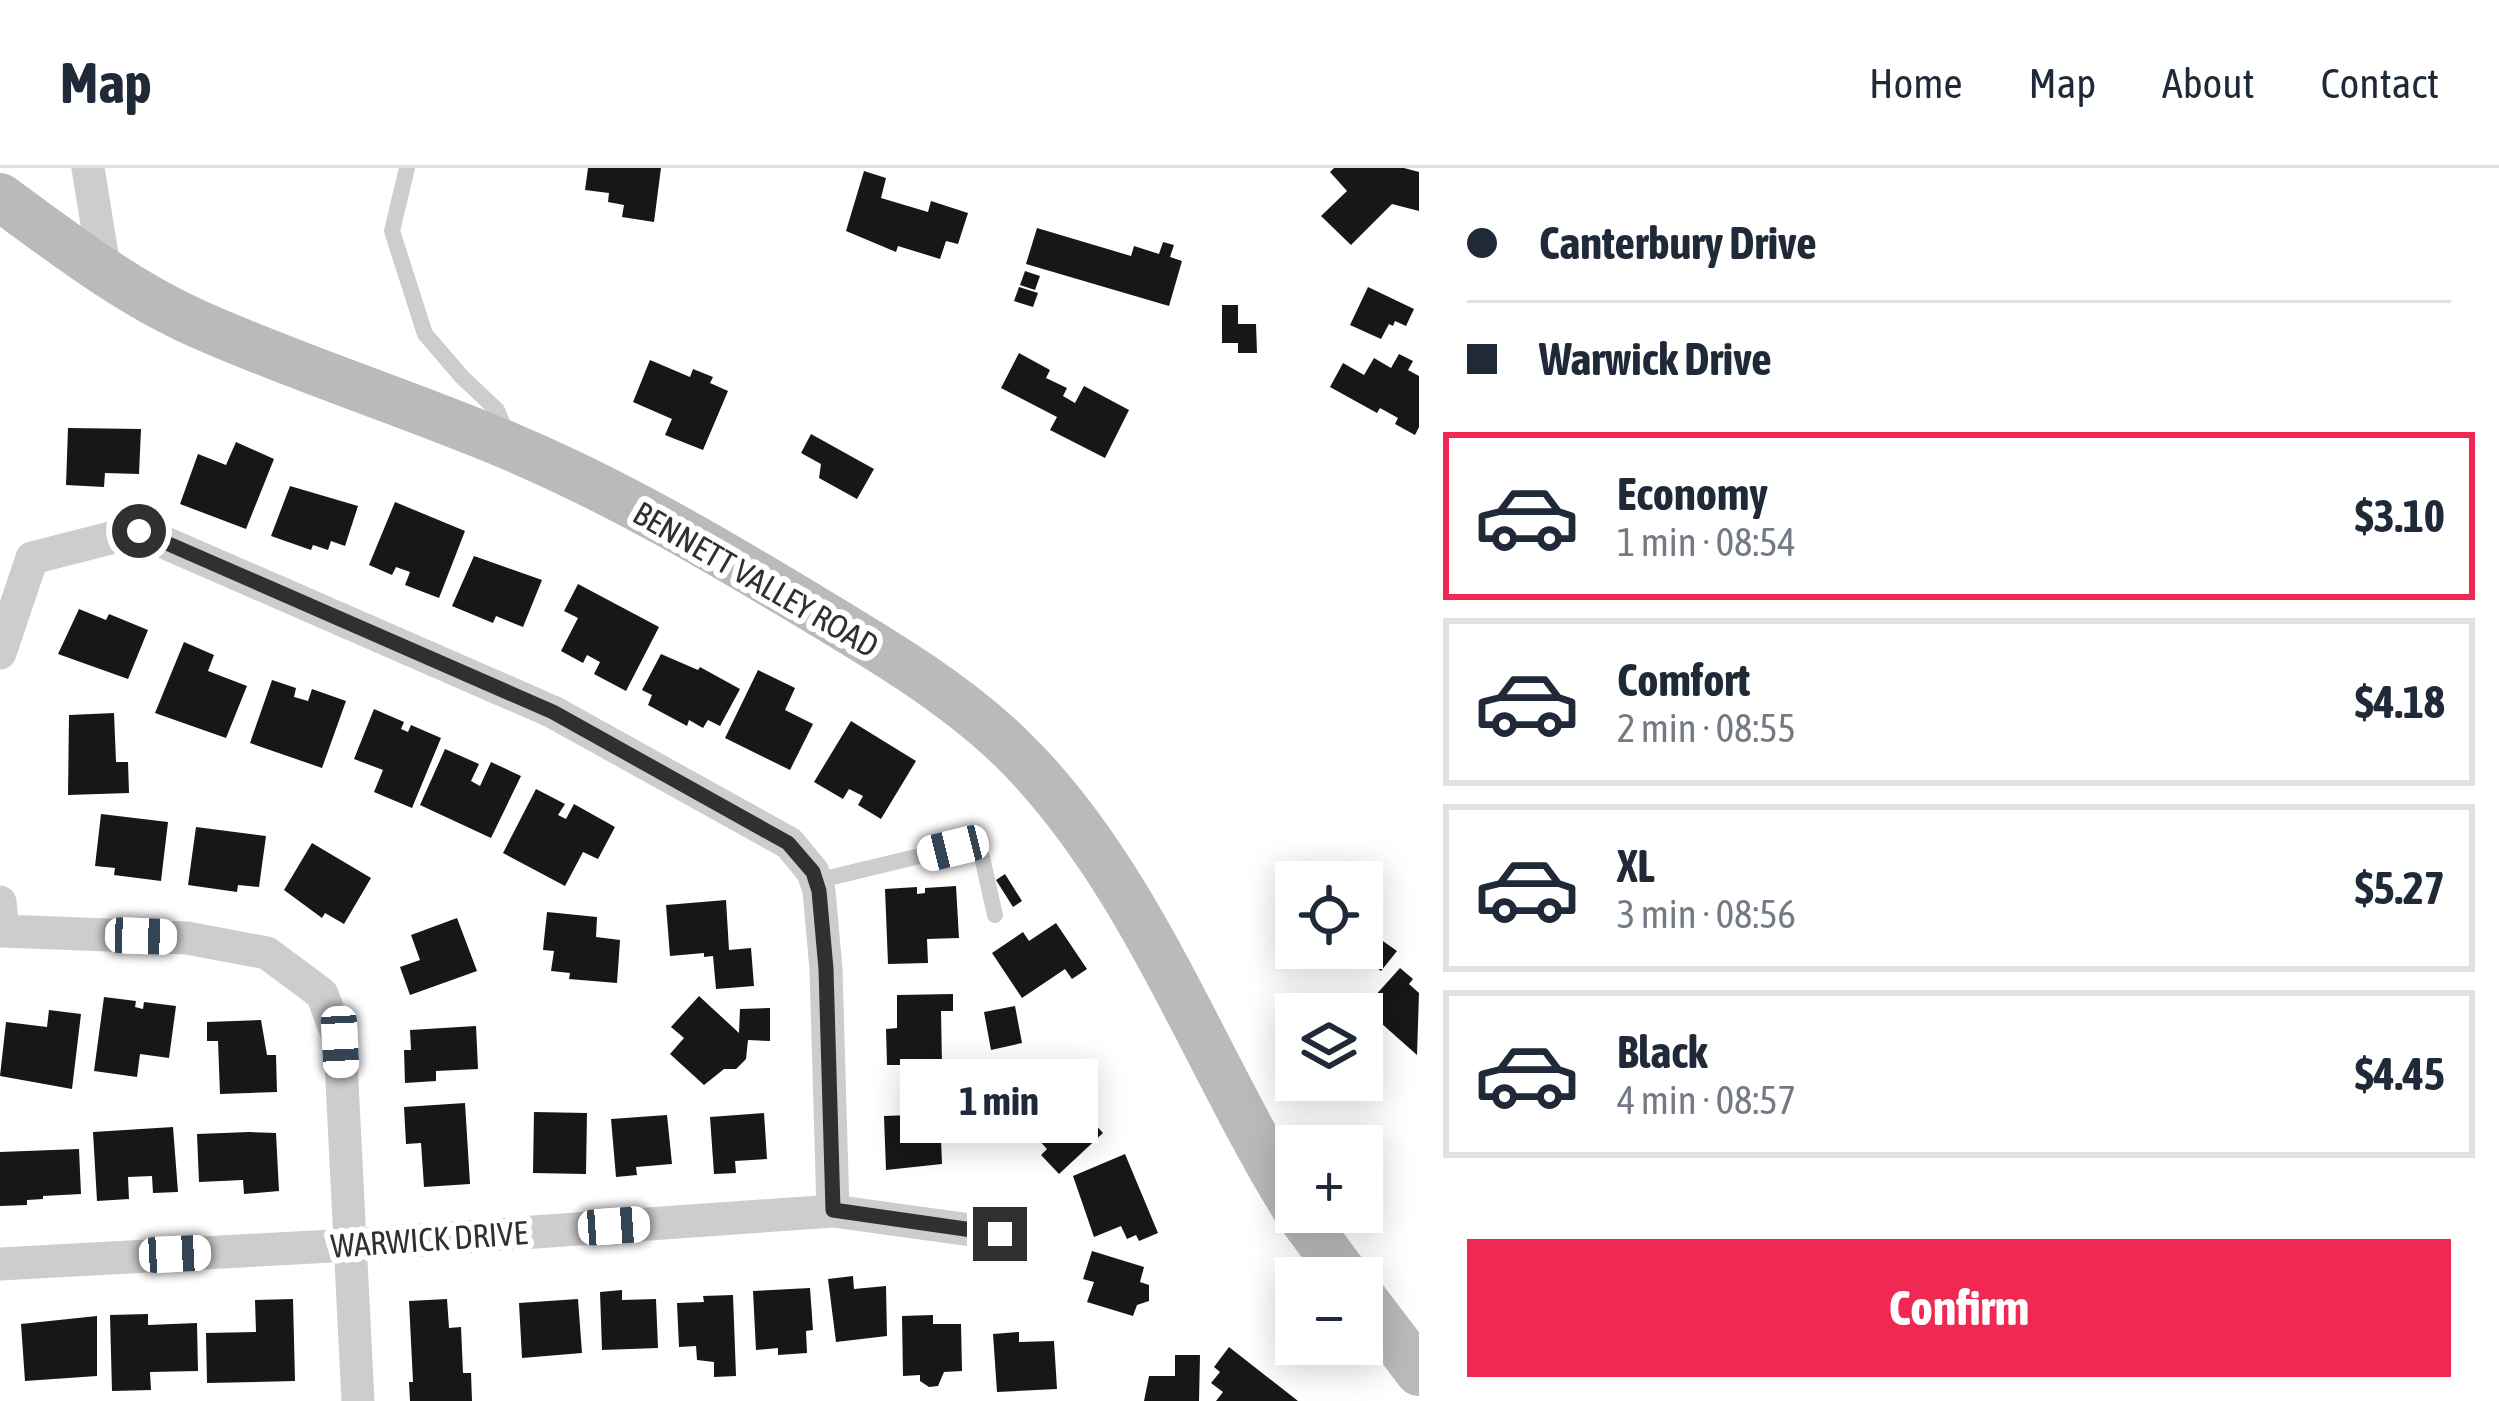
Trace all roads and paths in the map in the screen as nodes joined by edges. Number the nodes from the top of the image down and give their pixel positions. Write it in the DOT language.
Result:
graph roads {
  1 [pos="88,168"];
  2 [pos="407,168"];
  3 [pos="0,197"];
  4 [pos="105,273"];
  5 [pos="512,447"];
  6 [pos="0,653"];
  7 [pos="816,881"];
  8 [pos="0,902"];
  9 [pos="995,915"];
  10 [pos="1275,1175"];
  11 [pos="833,1210"];
  12 [pos="1000,1234"];
  13 [pos="350,1245"];
  14 [pos="0,1264"];
  15 [pos="1383,1325"];
  16 [pos="1419,1372"];
  17 [pos="358,1401"];
  1 -- 4 [label="street"];
  2 -- 5 [label="lane"];
  3 -- 4 [label="street, BENNETT VALLEY ROAD"];
  4 -- 5 [label="street, BENNETT VALLEY ROAD"];
  5 -- 10 [label="street, BENNETT VALLEY ROAD"];
  6 -- 7 [label="street"];
  7 -- 9 [label="lane"];
  7 -- 11 [label="street"];
  8 -- 13 [label="street"];
  11 -- 12 [label="street, WARWICK DRIVE"];
  11 -- 13 [label="street, WARWICK DRIVE"];
  13 -- 14 [label="street, WARWICK DRIVE"];
  13 -- 17 [label="street"];
  15 -- 16 [label="street"];
}
